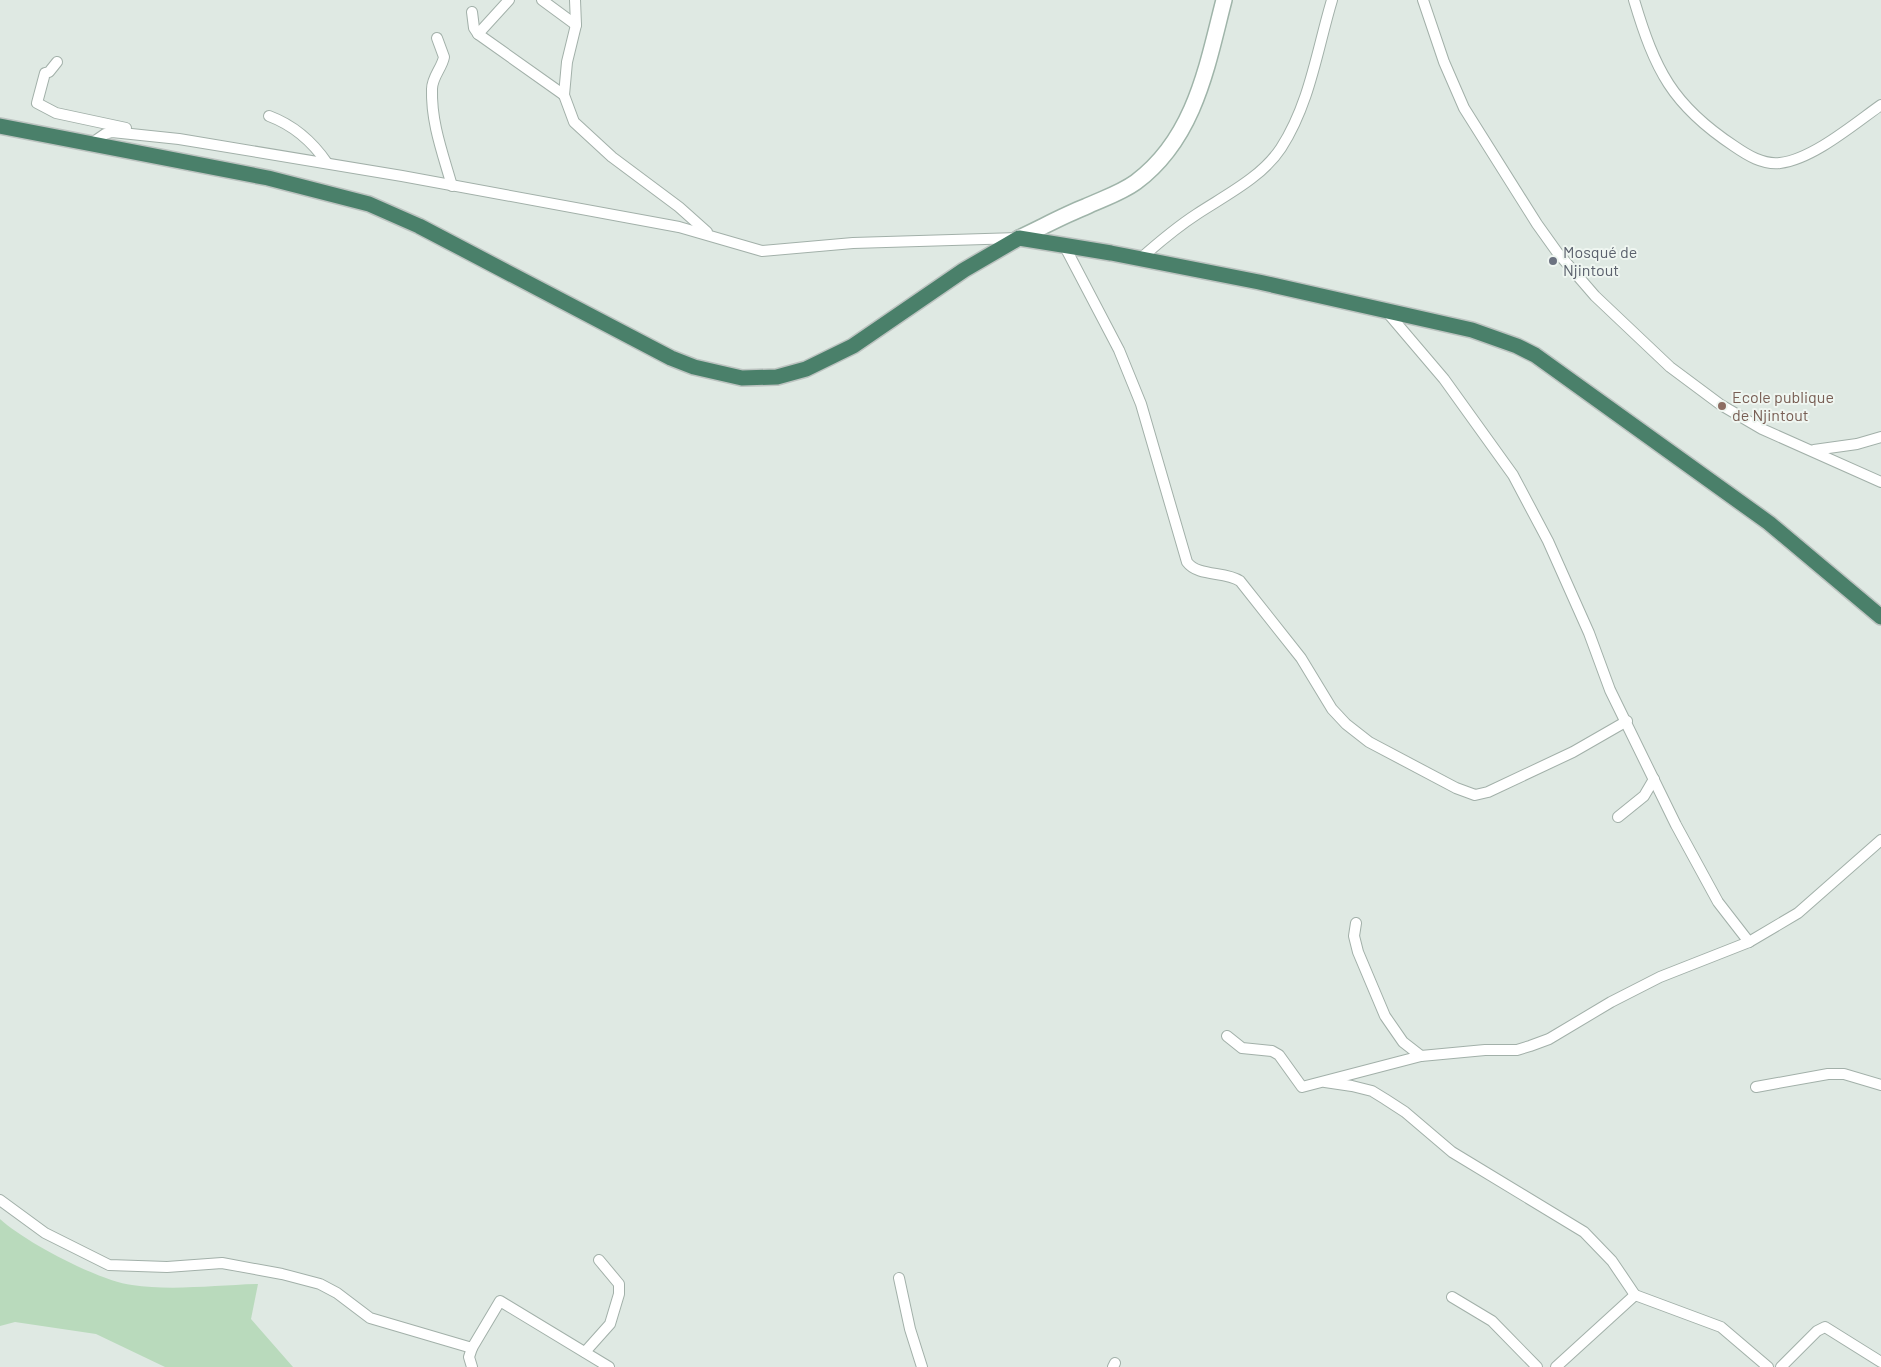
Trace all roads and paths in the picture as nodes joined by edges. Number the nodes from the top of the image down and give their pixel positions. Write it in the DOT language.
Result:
graph roads {
  1 [pos="510,0"];
  2 [pos="542,0"];
  3 [pos="575,0"];
  4 [pos="1224,0"];
  5 [pos="1332,0"];
  6 [pos="1424,0"];
  7 [pos="1634,0"];
  8 [pos="472,12"];
  9 [pos="576,25"];
  10 [pos="478,34"];
  11 [pos="437,38"];
  12 [pos="58,62"];
  13 [pos="564,95"];
  14 [pos="1881,105"];
  15 [pos="269,116"];
  16 [pos="0,126"];
  17 [pos="143,134"];
  18 [pos="92,143"];
  19 [pos="327,163"];
  20 [pos="452,186"];
  21 [pos="710,234"];
  22 [pos="1019,238"];
  23 [pos="1064,245"];
  24 [pos="1140,259"];
  25 [pos="1386,310"];
  26 [pos="1881,437"];
  27 [pos="1814,450"];
  28 [pos="1881,482"];
  29 [pos="1881,617"];
  30 [pos="1627,721"];
  31 [pos="1654,779"];
  32 [pos="1618,817"];
  33 [pos="1881,840"];
  34 [pos="1356,923"];
  35 [pos="1749,942"];
  36 [pos="1227,1036"];
  37 [pos="1421,1056"];
  38 [pos="1321,1082"];
  39 [pos="1881,1085"];
  40 [pos="1756,1087"];
  41 [pos="0,1200"];
  42 [pos="599,1260"];
  43 [pos="899,1278"];
  44 [pos="1635,1295"];
  45 [pos="1452,1297"];
  46 [pos="472,1348"];
  47 [pos="585,1352"];
  48 [pos="1881,1362"];
  49 [pos="472,1367"];
  50 [pos="609,1367"];
  51 [pos="922,1367"];
  52 [pos="1537,1367"];
  53 [pos="1556,1367"];
  54 [pos="1768,1367"];
  55 [pos="1781,1367"];
  1 -- 10 [label="street"];
  2 -- 9 [label="street"];
  3 -- 9 [label="street"];
  4 -- 22 [label="main road"];
  5 -- 24 [label="street"];
  6 -- 27 [label="street"];
  7 -- 14 [label="street"];
  8 -- 10 [label="street"];
  9 -- 13 [label="street"];
  10 -- 13 [label="street"];
  11 -- 20 [label="street"];
  12 -- 17 [label="street"];
  13 -- 21 [label="street"];
  15 -- 19 [label="street"];
  16 -- 18 [label="highway"];
  17 -- 18 [label="street"];
  17 -- 19 [label="street"];
  18 -- 22 [label="highway"];
  19 -- 20 [label="street"];
  20 -- 21 [label="street"];
  21 -- 22 [label="street"];
  22 -- 23 [label="highway"];
  23 -- 24 [label="highway"];
  23 -- 30 [label="street"];
  24 -- 25 [label="highway"];
  25 -- 29 [label="highway"];
  25 -- 30 [label="street"];
  26 -- 27 [label="street"];
  27 -- 28 [label="street"];
  30 -- 31 [label="street"];
  31 -- 32 [label="street"];
  31 -- 35 [label="street"];
  33 -- 35 [label="street"];
  34 -- 37 [label="street"];
  35 -- 37 [label="street"];
  36 -- 38 [label="street"];
  37 -- 38 [label="street"];
  38 -- 44 [label="street"];
  39 -- 40 [label="street"];
  41 -- 46 [label="street"];
  42 -- 47 [label="street"];
  43 -- 51 [label="street"];
  44 -- 53 [label="street"];
  44 -- 54 [label="street"];
  45 -- 52 [label="street"];
  46 -- 47 [label="street"];
  46 -- 49 [label="street"];
  47 -- 50 [label="street"];
  48 -- 55 [label="street"];
}
